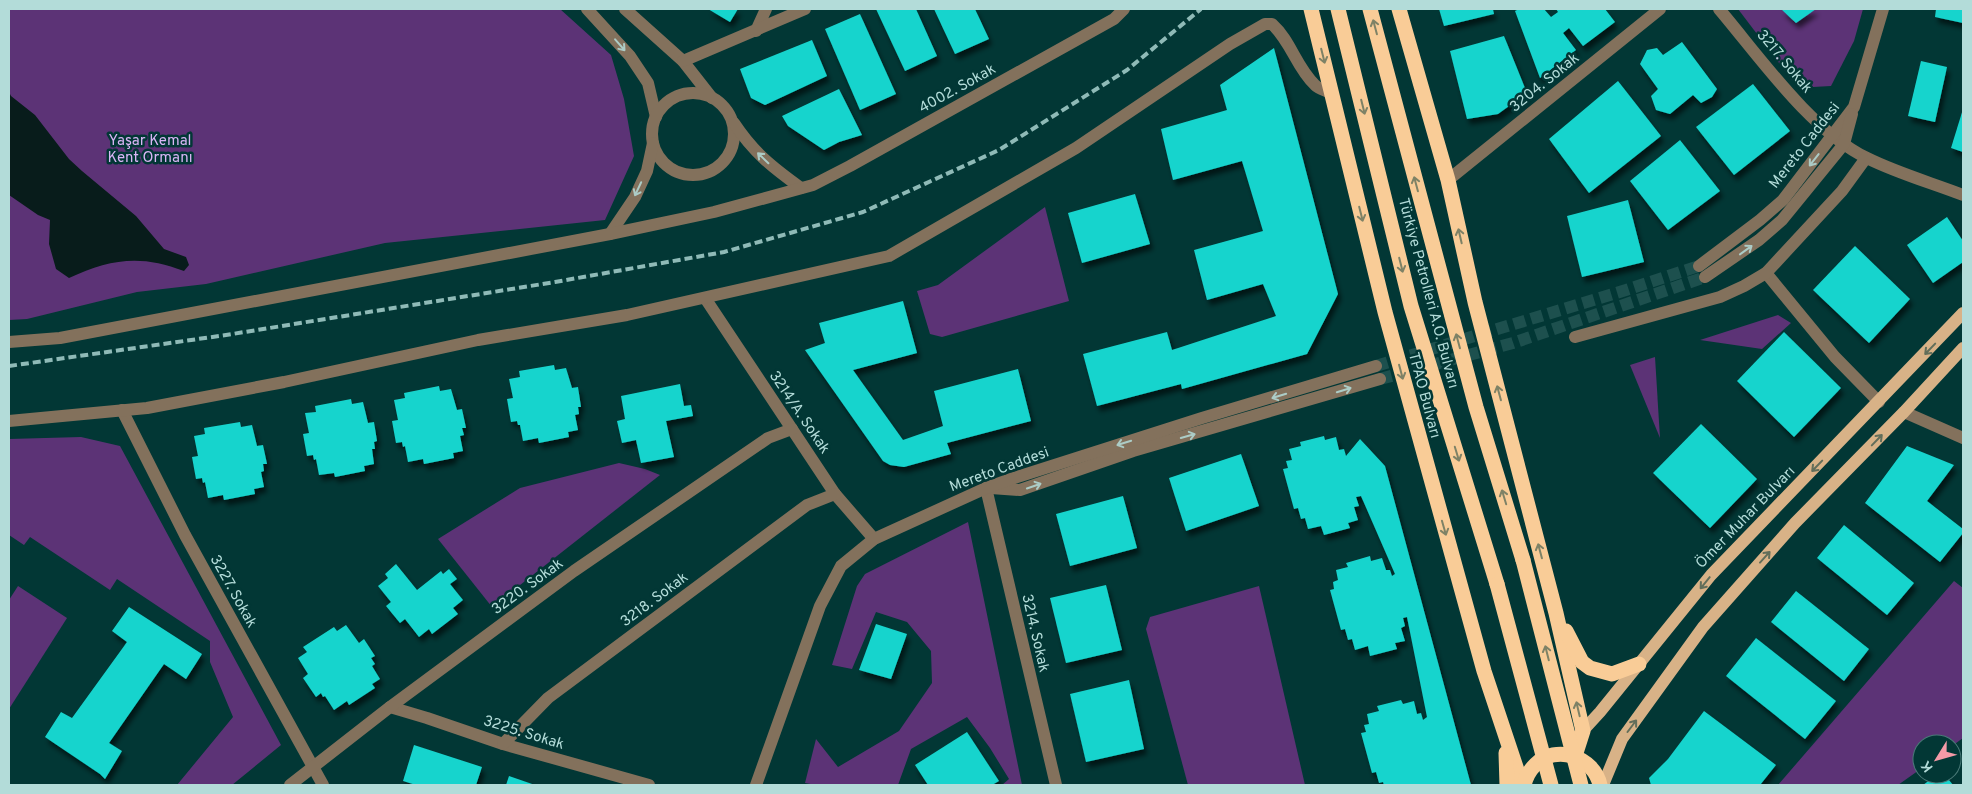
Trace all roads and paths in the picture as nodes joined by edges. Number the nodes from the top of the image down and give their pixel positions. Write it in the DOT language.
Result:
graph roads {
  1 [pos="587,9"];
  2 [pos="625,9"];
  3 [pos="766,9"];
  4 [pos="805,9"];
  5 [pos="1124,9"];
  6 [pos="1311,9"];
  7 [pos="1338,9"];
  8 [pos="1370,9"];
  9 [pos="1399,9"];
  10 [pos="1660,9"];
  11 [pos="1719,9"];
  12 [pos="1883,9"];
  13 [pos="1113,14"];
  14 [pos="756,31"];
  15 [pos="683,61"];
  16 [pos="1332,94"];
  17 [pos="712,98"];
  18 [pos="1854,107"];
  19 [pos="656,117"];
  20 [pos="730,118"];
  21 [pos="1833,135"];
  22 [pos="653,143"];
  23 [pos="1844,144"];
  24 [pos="1866,158"];
  25 [pos="1448,180"];
  26 [pos="801,188"];
  27 [pos="1963,195"];
  28 [pos="610,234"];
  29 [pos="1766,273"];
  30 [pos="705,298"];
  31 [pos="1963,313"];
  32 [pos="1575,337"];
  33 [pos="9,342"];
  34 [pos="1963,348"];
  35 [pos="1376,366"];
  36 [pos="1380,379"];
  37 [pos="1879,402"];
  38 [pos="122,410"];
  39 [pos="1904,412"];
  40 [pos="9,422"];
  41 [pos="792,429"];
  42 [pos="1963,438"];
  43 [pos="986,488"];
  44 [pos="835,494"];
  45 [pos="874,539"];
  46 [pos="1556,614"];
  47 [pos="1639,664"];
  48 [pos="390,707"];
  49 [pos="1582,731"];
  50 [pos="1506,740"];
  51 [pos="503,744"];
  52 [pos="1568,755"];
  53 [pos="314,768"];
  54 [pos="290,785"];
  55 [pos="323,785"];
  56 [pos="649,785"];
  57 [pos="756,785"];
  58 [pos="1056,785"];
  59 [pos="1507,785"];
  60 [pos="1523,785"];
  61 [pos="1552,785"];
  62 [pos="1581,785"];
  63 [pos="1600,785"];
  64 [pos="1604,785"];
  1 -- 19 [label="street, one-way"];
  2 -- 15 [label="street"];
  3 -- 14 [label="street"];
  4 -- 14 [label="street"];
  5 -- 13 [label="street, 4002. Sokak"];
  6 -- 16 [label="highway, TPAO Bulvarı, one-way"];
  7 -- 61 [label="highway, Türkiye Petrolleri A.O. Bulvarı, one-way, bridge"];
  62 -- 8 [label="highway, one-way, bridge"];
  9 -- 25 [label="highway"];
  10 -- 25 [label="street, 3204. Sokak"];
  11 -- 21 [label="street, 3217. Sokak"];
  12 -- 18 [label="street, Mereto Caddesi"];
  13 -- 26 [label="street, 4002. Sokak"];
  14 -- 15 [label="street"];
  15 -- 17 [label="street"];
  16 -- 30 [label="street"];
  16 -- 50 [label="highway, TPAO Bulvarı, one-way"];
  17 -- 19 [label="street"];
  17 -- 20 [label="street"];
  18 -- 21 [label="street, Mereto Caddesi"];
  18 -- 23 [label="street"];
  19 -- 22 [label="street"];
  20 -- 22 [label="street"];
  26 -- 20 [label="street, one-way"];
  21 -- 23 [label="street, 3217. Sokak"];
  21 -- 23 [label="street, Mereto Caddesi, one-way"];
  22 -- 28 [label="street, one-way"];
  23 -- 24 [label="street, 3217. Sokak"];
  24 -- 27 [label="street, 3217. Sokak"];
  24 -- 29 [label="street"];
  46 -- 25 [label="highway, one-way"];
  26 -- 28 [label="street, 4002. Sokak"];
  28 -- 33 [label="street, 4002. Sokak"];
  29 -- 32 [label="street"];
  29 -- 37 [label="street"];
  30 -- 38 [label="street"];
  30 -- 41 [label="street, 3214/A. Sokak"];
  31 -- 37 [label="main road, Ömer Muhar Bulvarı, one-way"];
  34 -- 39 [label="main road"];
  35 -- 43 [label="street, Mereto Caddesi, one-way"];
  43 -- 36 [label="street, one-way"];
  37 -- 47 [label="main road, Ömer Muhar Bulvarı, one-way"];
  38 -- 40 [label="street"];
  38 -- 53 [label="street, 3227. Sokak"];
  39 -- 42 [label="street"];
  64 -- 39 [label="main road, one-way"];
  41 -- 44 [label="street, 3214/A. Sokak"];
  41 -- 48 [label="street, 3220. Sokak"];
  43 -- 45 [label="street, Mereto Caddesi"];
  43 -- 58 [label="street, 3214. Sokak"];
  44 -- 45 [label="street, 3214/A. Sokak"];
  44 -- 51 [label="street, 3218. Sokak"];
  45 -- 57 [label="street, Mereto Caddesi"];
  46 -- 47 [label="highway"];
  49 -- 46 [label="highway, one-way"];
  47 -- 49 [label="main road, Ömer Muhar Bulvarı"];
  48 -- 51 [label="street, 3225. Sokak"];
  48 -- 53 [label="street, 3220. Sokak"];
  49 -- 52 [label="highway"];
  50 -- 59 [label="highway"];
  50 -- 60 [label="highway, TPAO Bulvarı"];
  51 -- 56 [label="street, 3225. Sokak"];
  52 -- 60 [label="highway"];
  52 -- 63 [label="highway"];
  53 -- 54 [label="street, 3220. Sokak"];
  53 -- 55 [label="street, 3227. Sokak"];
}
